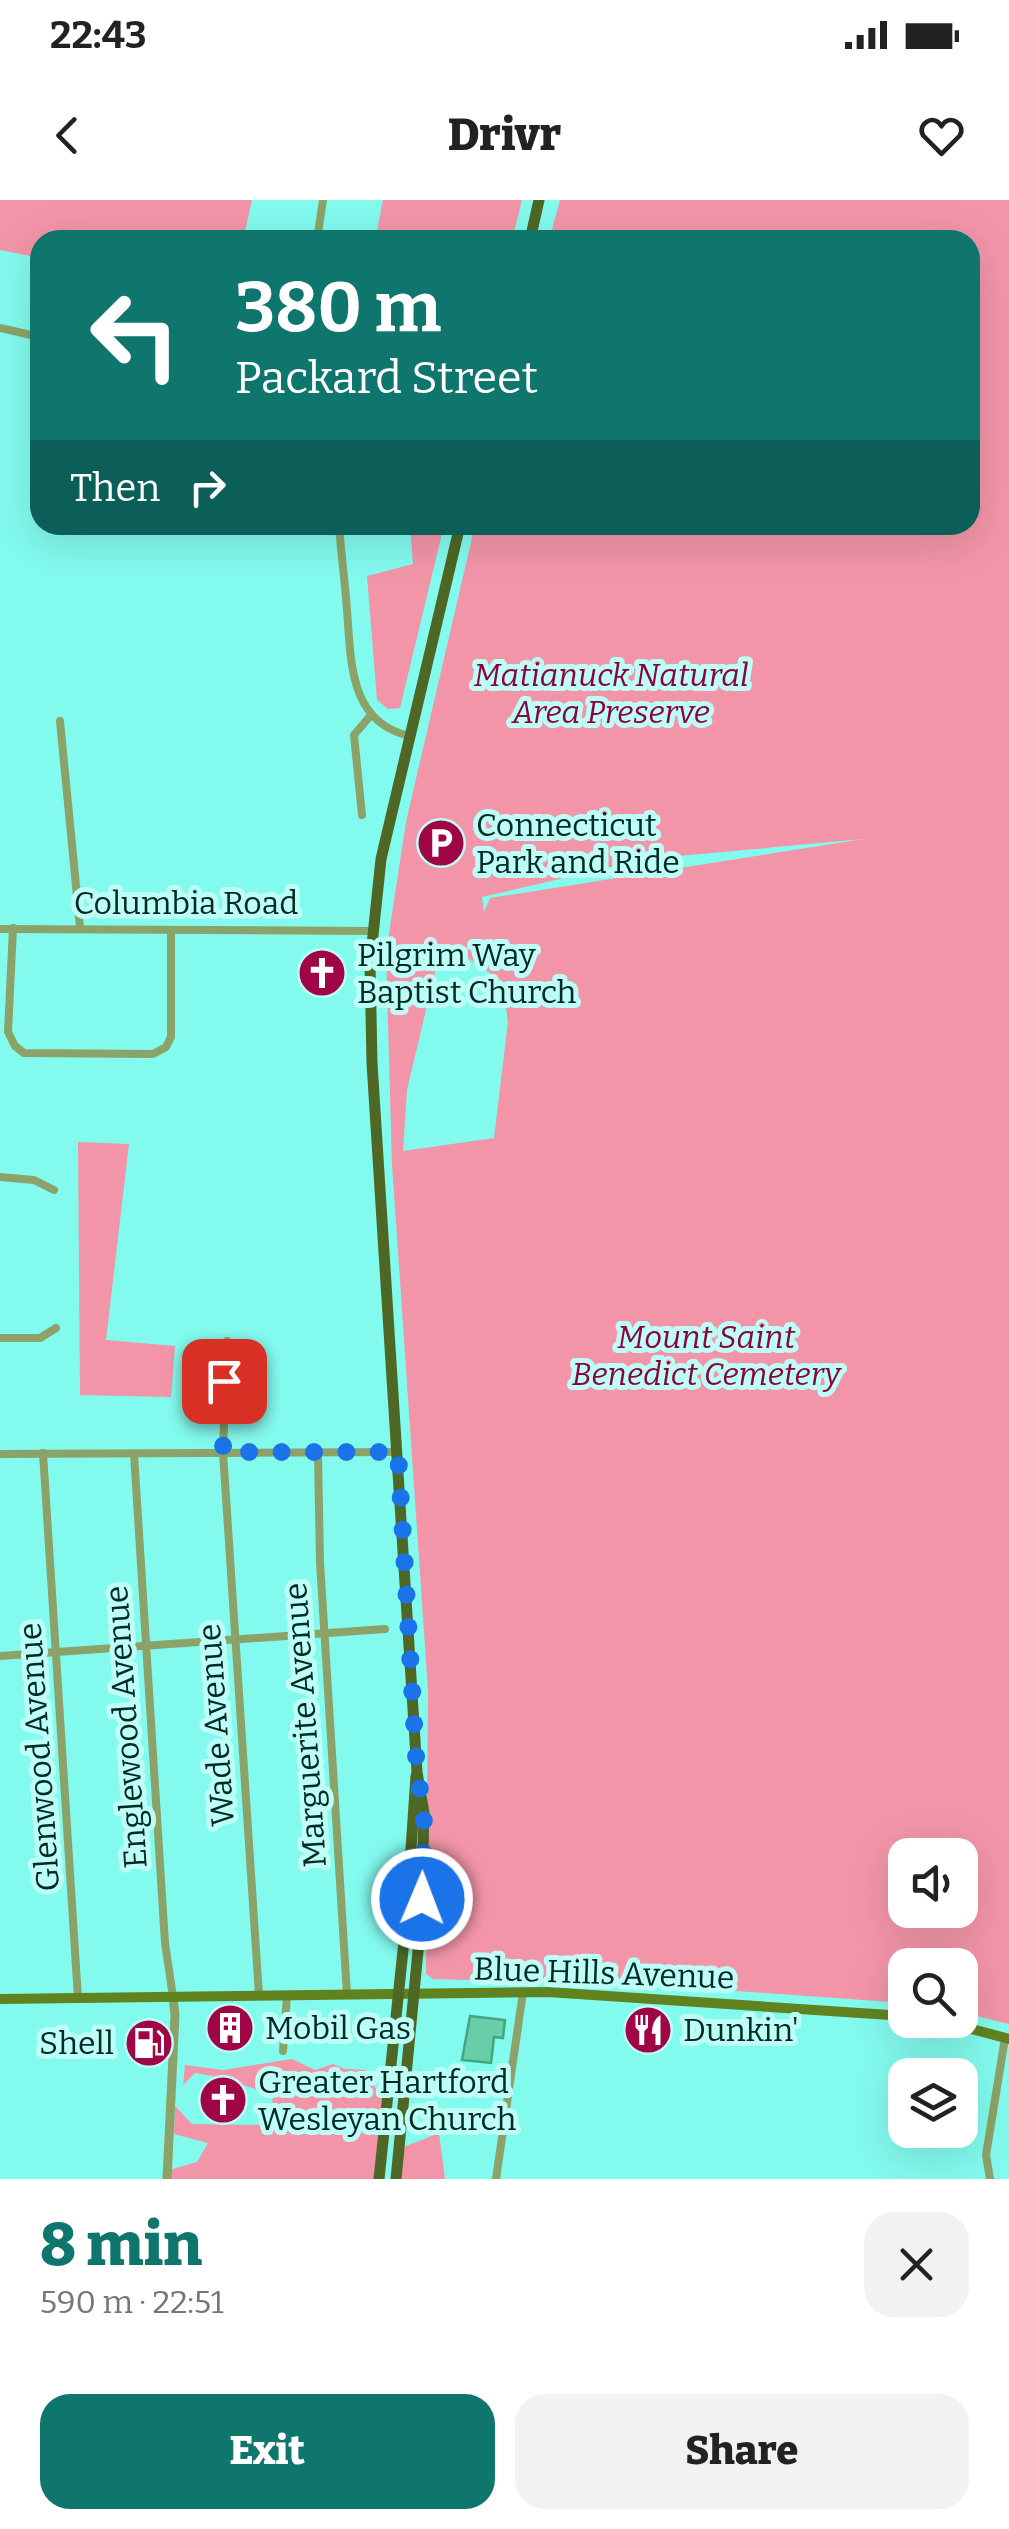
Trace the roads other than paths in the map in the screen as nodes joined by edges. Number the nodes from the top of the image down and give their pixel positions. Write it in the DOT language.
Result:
graph roads {
  1 [pos="324,200"];
  2 [pos="540,200"];
  3 [pos="318,230"];
  4 [pos="532,230"];
  5 [pos="0,328"];
  6 [pos="30,335"];
  7 [pos="340,535"];
  8 [pos="458,535"];
  9 [pos="371,715"];
  10 [pos="60,721"];
  11 [pos="410,736"];
  12 [pos="362,815"];
  13 [pos="80,927"];
  14 [pos="13,928"];
  15 [pos="0,929"];
  16 [pos="171,930"];
  17 [pos="373,931"];
  18 [pos="0,1177"];
  19 [pos="54,1190"];
  20 [pos="56,1328"];
  21 [pos="0,1338"];
  22 [pos="228,1341"];
  23 [pos="223,1452"];
  24 [pos="398,1452"];
  25 [pos="44,1453"];
  26 [pos="318,1453"];
  27 [pos="0,1454"];
  28 [pos="134,1454"];
  29 [pos="385,1630"];
  30 [pos="325,1635"];
  31 [pos="236,1640"];
  32 [pos="146,1646"];
  33 [pos="56,1652"];
  34 [pos="0,1656"];
  35 [pos="417,1772"];
  36 [pos="399,1992"];
  37 [pos="523,1992"];
  38 [pos="414,1993"];
  39 [pos="347,1994"];
  40 [pos="259,1995"];
  41 [pos="287,1995"];
  42 [pos="172,1997"];
  43 [pos="78,1998"];
  44 [pos="0,1999"];
  45 [pos="888,2015"];
  46 [pos="978,2031"];
  47 [pos="1007,2039"];
  48 [pos="284,2050"];
  49 [pos="167,2179"];
  50 [pos="379,2179"];
  51 [pos="396,2179"];
  52 [pos="496,2179"];
  53 [pos="990,2179"];
  1 -- 3 [label="street"];
  2 -- 4 [label="main road"];
  5 -- 6 [label="street"];
  7 -- 9 [label="street"];
  8 -- 11 [label="main road"];
  9 -- 11 [label="street"];
  9 -- 12 [label="street"];
  10 -- 13 [label="street"];
  11 -- 17 [label="main road"];
  13 -- 14 [label="street, Columbia Road"];
  13 -- 16 [label="street, Columbia Road"];
  14 -- 15 [label="street, Columbia Road"];
  14 -- 16 [label="street"];
  16 -- 17 [label="street, Columbia Road"];
  17 -- 24 [label="main road"];
  18 -- 19 [label="street"];
  20 -- 21 [label="street"];
  22 -- 23 [label="street, Wade Avenue"];
  23 -- 26 [label="street"];
  23 -- 28 [label="street"];
  23 -- 31 [label="street, Wade Avenue"];
  24 -- 26 [label="street"];
  24 -- 35 [label="main road"];
  25 -- 27 [label="street"];
  25 -- 28 [label="street"];
  25 -- 33 [label="street, Glenwood Avenue"];
  26 -- 30 [label="street, Marguerite Avenue"];
  28 -- 32 [label="street, Englewood Avenue"];
  29 -- 30 [label="street"];
  30 -- 31 [label="street"];
  30 -- 39 [label="street, Marguerite Avenue"];
  31 -- 32 [label="street"];
  31 -- 40 [label="street, Wade Avenue"];
  32 -- 33 [label="street"];
  32 -- 42 [label="street, Englewood Avenue"];
  33 -- 34 [label="street"];
  33 -- 43 [label="street, Glenwood Avenue"];
  35 -- 36 [label="main road"];
  35 -- 38 [label="main road"];
  36 -- 38 [label="main road, Blue Hills Avenue"];
  36 -- 39 [label="main road, Blue Hills Avenue"];
  36 -- 50 [label="main road"];
  37 -- 38 [label="main road, Blue Hills Avenue"];
  37 -- 45 [label="main road, Blue Hills Avenue"];
  37 -- 52 [label="street"];
  38 -- 51 [label="main road"];
  39 -- 41 [label="main road, Blue Hills Avenue"];
  40 -- 41 [label="main road, Blue Hills Avenue"];
  40 -- 42 [label="main road, Blue Hills Avenue"];
  41 -- 48 [label="street"];
  42 -- 43 [label="main road, Blue Hills Avenue"];
  42 -- 49 [label="street"];
  43 -- 44 [label="main road, Blue Hills Avenue"];
  46 -- 47 [label="main road"];
  47 -- 53 [label="street"];
}
